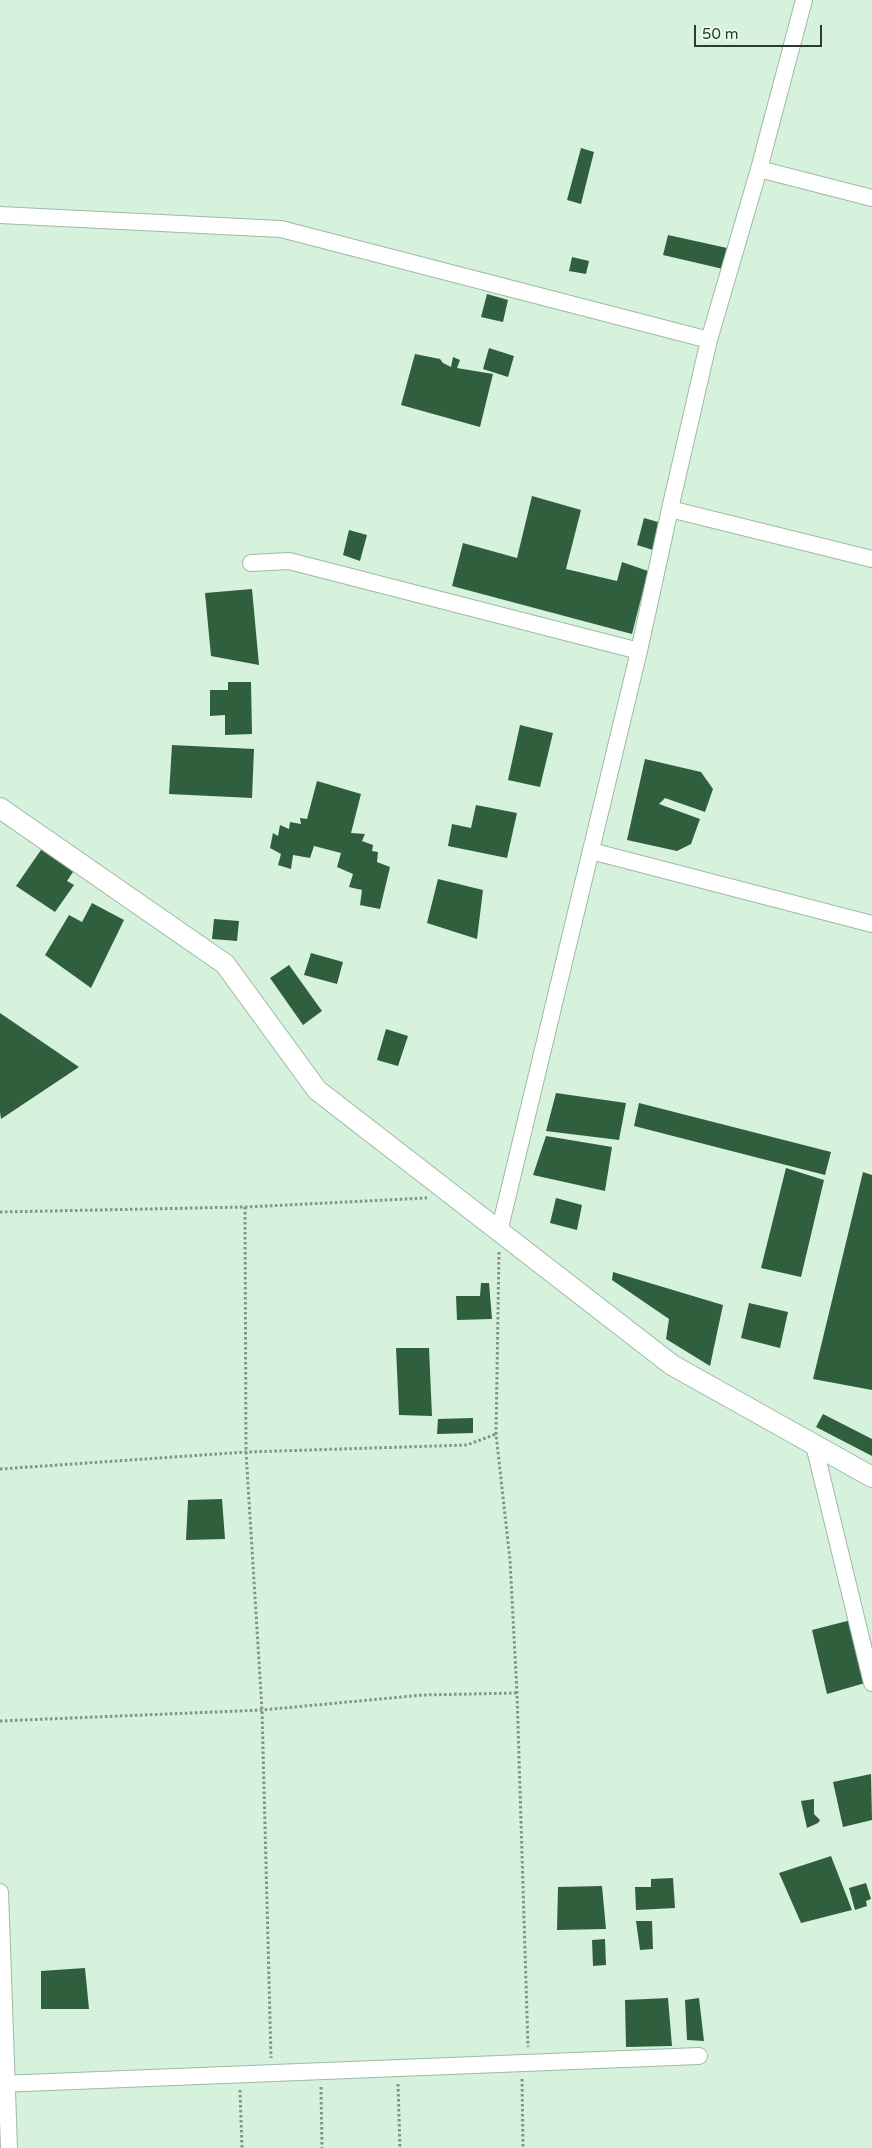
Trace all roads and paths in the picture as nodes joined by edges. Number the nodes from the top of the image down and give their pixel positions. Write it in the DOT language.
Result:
graph roads {
  1 [pos="804,0"];
  2 [pos="759,169"];
  3 [pos="872,198"];
  4 [pos="0,215"];
  5 [pos="710,340"];
  6 [pos="670,509"];
  7 [pos="872,559"];
  8 [pos="251,563"];
  9 [pos="640,651"];
  10 [pos="0,808"];
  11 [pos="591,851"];
  12 [pos="872,924"];
  13 [pos="453,1197"];
  14 [pos="245,1207"];
  15 [pos="0,1212"];
  16 [pos="499,1232"];
  17 [pos="496,1434"];
  18 [pos="814,1445"];
  19 [pos="246,1452"];
  20 [pos="0,1469"];
  21 [pos="872,1477"];
  22 [pos="872,1683"];
  23 [pos="517,1693"];
  24 [pos="262,1710"];
  25 [pos="0,1721"];
  26 [pos="0,1892"];
  27 [pos="699,2056"];
  28 [pos="525,2063"];
  29 [pos="398,2069"];
  30 [pos="321,2072"];
  31 [pos="271,2073"];
  32 [pos="240,2075"];
  33 [pos="4,2084"];
  34 [pos="9,2148"];
  35 [pos="242,2148"];
  36 [pos="322,2148"];
  37 [pos="400,2148"];
  38 [pos="523,2148"];
  1 -- 2 [label="street"];
  2 -- 3 [label="street"];
  2 -- 5 [label="street"];
  4 -- 5 [label="street"];
  5 -- 6 [label="street"];
  6 -- 7 [label="street"];
  6 -- 9 [label="street"];
  8 -- 9 [label="street"];
  9 -- 11 [label="street"];
  10 -- 13 [label="street"];
  11 -- 12 [label="street"];
  11 -- 16 [label="street"];
  13 -- 14 [label="path"];
  13 -- 16 [label="street"];
  14 -- 15 [label="path"];
  14 -- 19 [label="path"];
  16 -- 17 [label="path"];
  16 -- 18 [label="street"];
  17 -- 19 [label="path"];
  17 -- 23 [label="path"];
  18 -- 21 [label="street"];
  18 -- 22 [label="street"];
  19 -- 20 [label="path"];
  19 -- 24 [label="path"];
  23 -- 24 [label="path"];
  23 -- 28 [label="path"];
  24 -- 25 [label="path"];
  24 -- 31 [label="path"];
  26 -- 33 [label="street"];
  27 -- 28 [label="street"];
  28 -- 29 [label="street"];
  28 -- 38 [label="path"];
  29 -- 30 [label="street"];
  29 -- 37 [label="path"];
  30 -- 31 [label="street"];
  30 -- 36 [label="path"];
  31 -- 32 [label="street"];
  32 -- 33 [label="street"];
  32 -- 35 [label="path"];
  33 -- 34 [label="street"];
}
